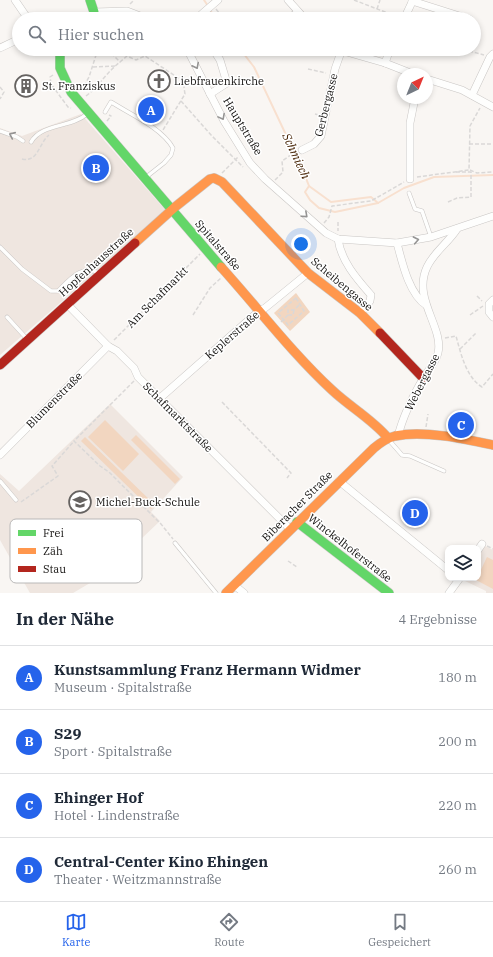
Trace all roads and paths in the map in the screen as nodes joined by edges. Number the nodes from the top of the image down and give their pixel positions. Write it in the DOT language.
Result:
graph roads {
  1 [pos="14,0"];
  2 [pos="90,0"];
  3 [pos="288,0"];
  4 [pos="354,0"];
  5 [pos="380,0"];
  6 [pos="413,0"];
  7 [pos="212,5"];
  8 [pos="377,9"];
  9 [pos="23,12"];
  10 [pos="93,12"];
  11 [pos="204,12"];
  12 [pos="298,12"];
  13 [pos="385,12"];
  14 [pos="407,12"];
  15 [pos="448,12"];
  16 [pos="12,42"];
  17 [pos="0,48"];
  18 [pos="481,54"];
  19 [pos="59,56"];
  20 [pos="96,56"];
  21 [pos="114,56"];
  22 [pos="127,56"];
  23 [pos="145,56"];
  24 [pos="191,56"];
  25 [pos="217,56"];
  26 [pos="338,56"];
  27 [pos="360,56"];
  28 [pos="388,56"];
  29 [pos="491,56"];
  30 [pos="120,62"];
  31 [pos="385,63"];
  32 [pos="115,66"];
  33 [pos="92,67"];
  34 [pos="398,68"];
  35 [pos="308,69"];
  36 [pos="334,75"];
  37 [pos="433,81"];
  38 [pos="0,87"];
  39 [pos="210,94"];
  40 [pos="472,95"];
  41 [pos="86,96"];
  42 [pos="0,99"];
  43 [pos="78,100"];
  44 [pos="483,102"];
  45 [pos="414,104"];
  46 [pos="493,107"];
  47 [pos="105,112"];
  48 [pos="88,113"];
  49 [pos="0,131"];
  50 [pos="51,133"];
  51 [pos="161,133"];
  52 [pos="23,141"];
  53 [pos="31,142"];
  54 [pos="470,144"];
  55 [pos="493,144"];
  56 [pos="298,151"];
  57 [pos="22,159"];
  58 [pos="235,160"];
  59 [pos="469,170"];
  60 [pos="456,171"];
  61 [pos="493,172"];
  62 [pos="144,178"];
  63 [pos="213,179"];
  64 [pos="410,179"];
  65 [pos="270,184"];
  66 [pos="409,193"];
  67 [pos="448,202"];
  68 [pos="172,210"];
  69 [pos="493,216"];
  70 [pos="329,217"];
  71 [pos="457,229"];
  72 [pos="431,237"];
  73 [pos="338,239"];
  74 [pos="397,243"];
  75 [pos="0,247"];
  76 [pos="206,248"];
  77 [pos="226,272"];
  78 [pos="308,273"];
  79 [pos="101,274"];
  80 [pos="493,300"];
  81 [pos="300,304"];
  82 [pos="486,304"];
  83 [pos="68,305"];
  84 [pos="426,305"];
  85 [pos="286,306"];
  86 [pos="289,310"];
  87 [pos="294,310"];
  88 [pos="259,311"];
  89 [pos="360,313"];
  90 [pos="193,315"];
  91 [pos="288,315"];
  92 [pos="294,315"];
  93 [pos="470,315"];
  94 [pos="491,315"];
  95 [pos="7,317"];
  96 [pos="296,318"];
  97 [pos="283,319"];
  98 [pos="281,322"];
  99 [pos="476,333"];
  100 [pos="438,339"];
  101 [pos="28,340"];
  102 [pos="108,346"];
  103 [pos="460,349"];
  104 [pos="0,365"];
  105 [pos="493,374"];
  106 [pos="138,377"];
  107 [pos="424,378"];
  108 [pos="159,399"];
  109 [pos="222,402"];
  110 [pos="428,414"];
  111 [pos="398,436"];
  112 [pos="425,436"];
  113 [pos="388,438"];
  114 [pos="74,441"];
  115 [pos="493,445"];
  116 [pos="0,455"];
  117 [pos="444,471"];
  118 [pos="287,478"];
  119 [pos="0,481"];
  120 [pos="339,481"];
  121 [pos="16,500"];
  122 [pos="298,522"];
  123 [pos="290,530"];
  124 [pos="175,543"];
  125 [pos="288,562"];
  126 [pos="297,567"];
  127 [pos="445,568"];
  128 [pos="457,581"];
  129 [pos="234,585"];
  130 [pos="216,593"];
  131 [pos="226,593"];
  132 [pos="244,593"];
  133 [pos="389,593"];
  134 [pos="449,593"];
  1 -- 9 [label="street"];
  2 -- 10 [label="street"];
  3 -- 12 [label="street"];
  4 -- 8 [label="path"];
  5 -- 8 [label="path"];
  6 -- 14 [label="street"];
  6 -- 15 [label="street"];
  7 -- 11 [label="street"];
  8 -- 13 [label="path"];
  16 -- 17 [label="street"];
  18 -- 29 [label="path"];
  19 -- 43 [label="street, Spitalstraße"];
  20 -- 33 [label="path"];
  21 -- 30 [label="path"];
  22 -- 23 [label="path"];
  22 -- 30 [label="path"];
  23 -- 51 [label="path"];
  24 -- 39 [label="street, Hauptstraße, one-way"];
  25 -- 39 [label="street"];
  26 -- 36 [label="street, Gerbergasse"];
  27 -- 31 [label="street"];
  28 -- 31 [label="street"];
  29 -- 40 [label="street"];
  30 -- 32 [label="path"];
  31 -- 34 [label="street"];
  32 -- 33 [label="path"];
  32 -- 41 [label="path"];
  33 -- 43 [label="path"];
  35 -- 36 [label="path"];
  36 -- 56 [label="street, Gerbergasse"];
  37 -- 40 [label="street"];
  38 -- 42 [label="path"];
  39 -- 65 [label="street, Hauptstraße, one-way"];
  40 -- 44 [label="street"];
  43 -- 48 [label="street, Spitalstraße"];
  44 -- 46 [label="street"];
  44 -- 54 [label="path"];
  45 -- 64 [label="street"];
  47 -- 51 [label="lane"];
  48 -- 53 [label="lane"];
  48 -- 62 [label="street, Spitalstraße"];
  52 -- 49 [label="lane, one-way"];
  50 -- 57 [label="path"];
  51 -- 62 [label="lane"];
  54 -- 55 [label="path"];
  54 -- 59 [label="path"];
  56 -- 65 [label="path"];
  58 -- 63 [label="path"];
  59 -- 60 [label="path"];
  59 -- 61 [label="path"];
  60 -- 64 [label="path"];
  60 -- 67 [label="path"];
  62 -- 68 [label="street, Spitalstraße"];
  63 -- 68 [label="street, Hopfenhausstraße"];
  63 -- 78 [label="street, Scheibengasse"];
  64 -- 70 [label="path"];
  65 -- 73 [label="street, Hauptstraße, one-way"];
  66 -- 72 [label="lane"];
  68 -- 76 [label="street, Spitalstraße"];
  68 -- 79 [label="street, Hopfenhausstraße"];
  69 -- 71 [label="street, Hauptstraße"];
  71 -- 72 [label="street, Hauptstraße"];
  71 -- 84 [label="street, Webergasse"];
  74 -- 72 [label="street, Hauptstraße, one-way"];
  73 -- 74 [label="street, Hauptstraße"];
  73 -- 89 [label="street"];
  74 -- 84 [label="street, Webergasse"];
  75 -- 79 [label="lane"];
  76 -- 77 [label="street, Spitalstraße"];
  76 -- 102 [label="path, Am Schafmarkt"];
  77 -- 88 [label="street, Spitalstraße"];
  77 -- 90 [label="path"];
  78 -- 88 [label="street, Keplerstraße"];
  78 -- 89 [label="street, Scheibengasse"];
  79 -- 83 [label="street, Hopfenhausstraße"];
  80 -- 94 [label="street"];
  81 -- 85 [label="path"];
  81 -- 87 [label="path"];
  81 -- 96 [label="path"];
  82 -- 93 [label="path"];
  83 -- 101 [label="street, Hopfenhausstraße"];
  83 -- 102 [label="street, Schafmarktstraße"];
  84 -- 100 [label="street, Webergasse"];
  85 -- 86 [label="path"];
  85 -- 97 [label="path"];
  86 -- 87 [label="path"];
  86 -- 91 [label="path"];
  87 -- 92 [label="path"];
  88 -- 108 [label="street, Keplerstraße"];
  88 -- 113 [label="street, Spitalstraße"];
  89 -- 107 [label="street, Scheibengasse"];
  91 -- 92 [label="path"];
  91 -- 97 [label="path"];
  92 -- 96 [label="path"];
  95 -- 101 [label="lane"];
  96 -- 97 [label="path"];
  97 -- 98 [label="path"];
  99 -- 103 [label="path"];
  100 -- 103 [label="path"];
  100 -- 107 [label="street, Webergasse"];
  101 -- 104 [label="street, Hopfenhausstraße"];
  102 -- 106 [label="street, Schafmarktstraße"];
  102 -- 116 [label="street, Blumenstraße"];
  103 -- 105 [label="path"];
  106 -- 108 [label="street, Schafmarktstraße"];
  106 -- 114 [label="path"];
  107 -- 111 [label="street, Webergasse"];
  108 -- 123 [label="street, Schafmarktstraße"];
  109 -- 118 [label="path"];
  110 -- 112 [label="path"];
  111 -- 112 [label="street"];
  111 -- 113 [label="street"];
  112 -- 115 [label="street"];
  113 -- 117 [label="lane"];
  113 -- 120 [label="street, Biberacher Straße"];
  114 -- 121 [label="path"];
  114 -- 124 [label="path"];
  119 -- 121 [label="lane"];
  120 -- 122 [label="street, Biberacher Straße"];
  120 -- 127 [label="street"];
  122 -- 123 [label="street, Biberacher Straße"];
  122 -- 133 [label="street, Winckelhoferstraße"];
  123 -- 129 [label="street, Biberacher Straße"];
  124 -- 130 [label="lane"];
  125 -- 126 [label="path"];
  128 -- 134 [label="street"];
  129 -- 131 [label="street, Biberacher Straße"];
  129 -- 132 [label="street"];
}
